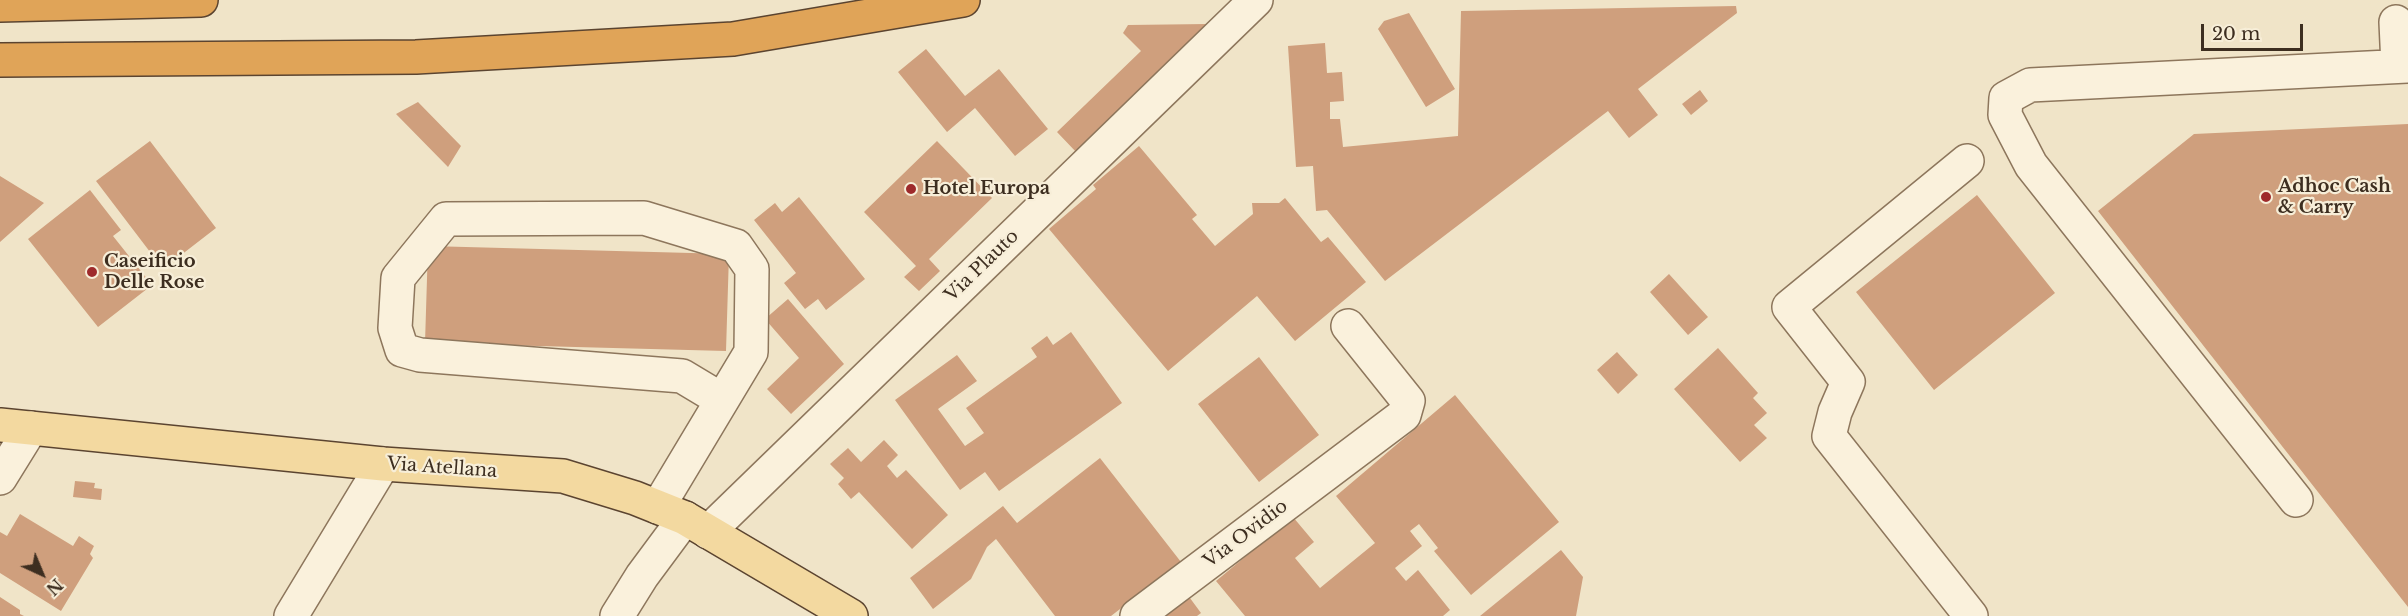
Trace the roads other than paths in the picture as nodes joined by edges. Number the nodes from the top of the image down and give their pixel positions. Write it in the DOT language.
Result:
graph roads {
  1 [pos="201,0"];
  2 [pos="963,0"];
  3 [pos="1256,0"];
  4 [pos="0,5"];
  5 [pos="2396,22"];
  6 [pos="0,60"];
  7 [pos="2403,66"];
  8 [pos="1967,161"];
  9 [pos="1348,326"];
  10 [pos="722,399"];
  11 [pos="15,427"];
  12 [pos="383,464"];
  13 [pos="0,478"];
  14 [pos="2296,500"];
  15 [pos="684,519"];
  16 [pos="291,616"];
  17 [pos="617,616"];
  18 [pos="851,616"];
  19 [pos="1137,616"];
  20 [pos="1971,616"];
  1 -- 4 [label="highway"];
  2 -- 6 [label="highway"];
  3 -- 15 [label="street, Via Plauto"];
  5 -- 7 [label="street"];
  7 -- 14 [label="street"];
  8 -- 20 [label="street"];
  9 -- 19 [label="street, Via Ovidio"];
  10 -- 10 [label="street"];
  10 -- 15 [label="street"];
  11 -- 12 [label="main road, Via Atellana"];
  11 -- 13 [label="street"];
  12 -- 15 [label="main road, Via Atellana"];
  12 -- 16 [label="street"];
  15 -- 17 [label="street"];
  15 -- 18 [label="main road, Via Atellana"];
}
